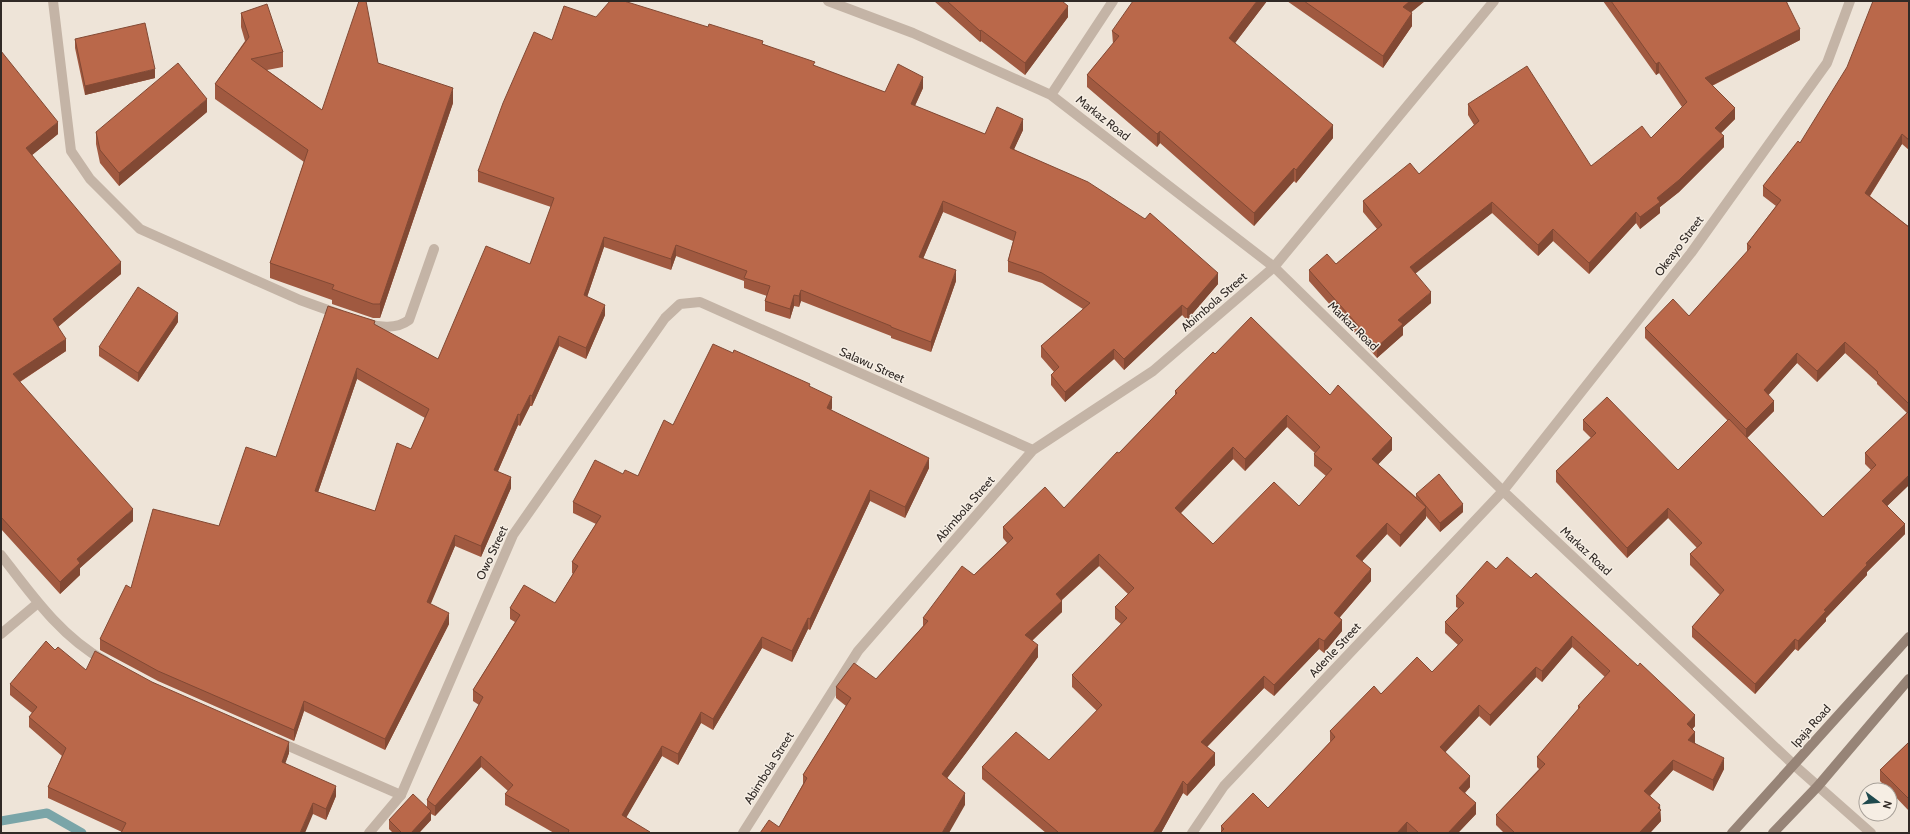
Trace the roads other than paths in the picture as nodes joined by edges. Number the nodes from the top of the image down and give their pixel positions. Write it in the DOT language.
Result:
graph roads {
  1 [pos="53,1"];
  2 [pos="828,1"];
  3 [pos="1113,1"];
  4 [pos="1494,1"];
  5 [pos="1850,1"];
  6 [pos="1051,94"];
  7 [pos="434,249"];
  8 [pos="1274,267"];
  9 [pos="700,302"];
  10 [pos="1033,450"];
  11 [pos="1503,491"];
  12 [pos="1,555"];
  13 [pos="38,603"];
  14 [pos="1,634"];
  15 [pos="1909,637"];
  16 [pos="115,666"];
  17 [pos="1909,679"];
  18 [pos="270,738"];
  19 [pos="1794,765"];
  20 [pos="1818,786"];
  21 [pos="400,796"];
  22 [pos="369,833"];
  23 [pos="743,833"];
  24 [pos="1192,833"];
  25 [pos="1732,833"];
  26 [pos="1773,833"];
  27 [pos="1871,833"];
  1 -- 7 [label="street"];
  2 -- 6 [label="street, Markaz Road"];
  3 -- 6 [label="street"];
  4 -- 8 [label="street, Abimbola Street"];
  5 -- 11 [label="street, Okeayo Street"];
  6 -- 8 [label="street, Markaz Road"];
  8 -- 10 [label="street, Abimbola Street"];
  8 -- 11 [label="street, Markaz Road"];
  9 -- 10 [label="street, Salawu Street"];
  9 -- 21 [label="street, Owo Street"];
  10 -- 23 [label="street, Abimbola Street"];
  11 -- 19 [label="street, Markaz Road"];
  11 -- 24 [label="street, Adenle Street"];
  12 -- 13 [label="street"];
  13 -- 14 [label="street"];
  13 -- 16 [label="street"];
  15 -- 19 [label="main road, Ipaja Road"];
  17 -- 20 [label="main road"];
  18 -- 21 [label="street"];
  19 -- 20 [label="street, Markaz Road"];
  19 -- 25 [label="main road, Ipaja Road"];
  20 -- 26 [label="main road"];
  20 -- 27 [label="street"];
  21 -- 22 [label="street, Owo Street"];
}
